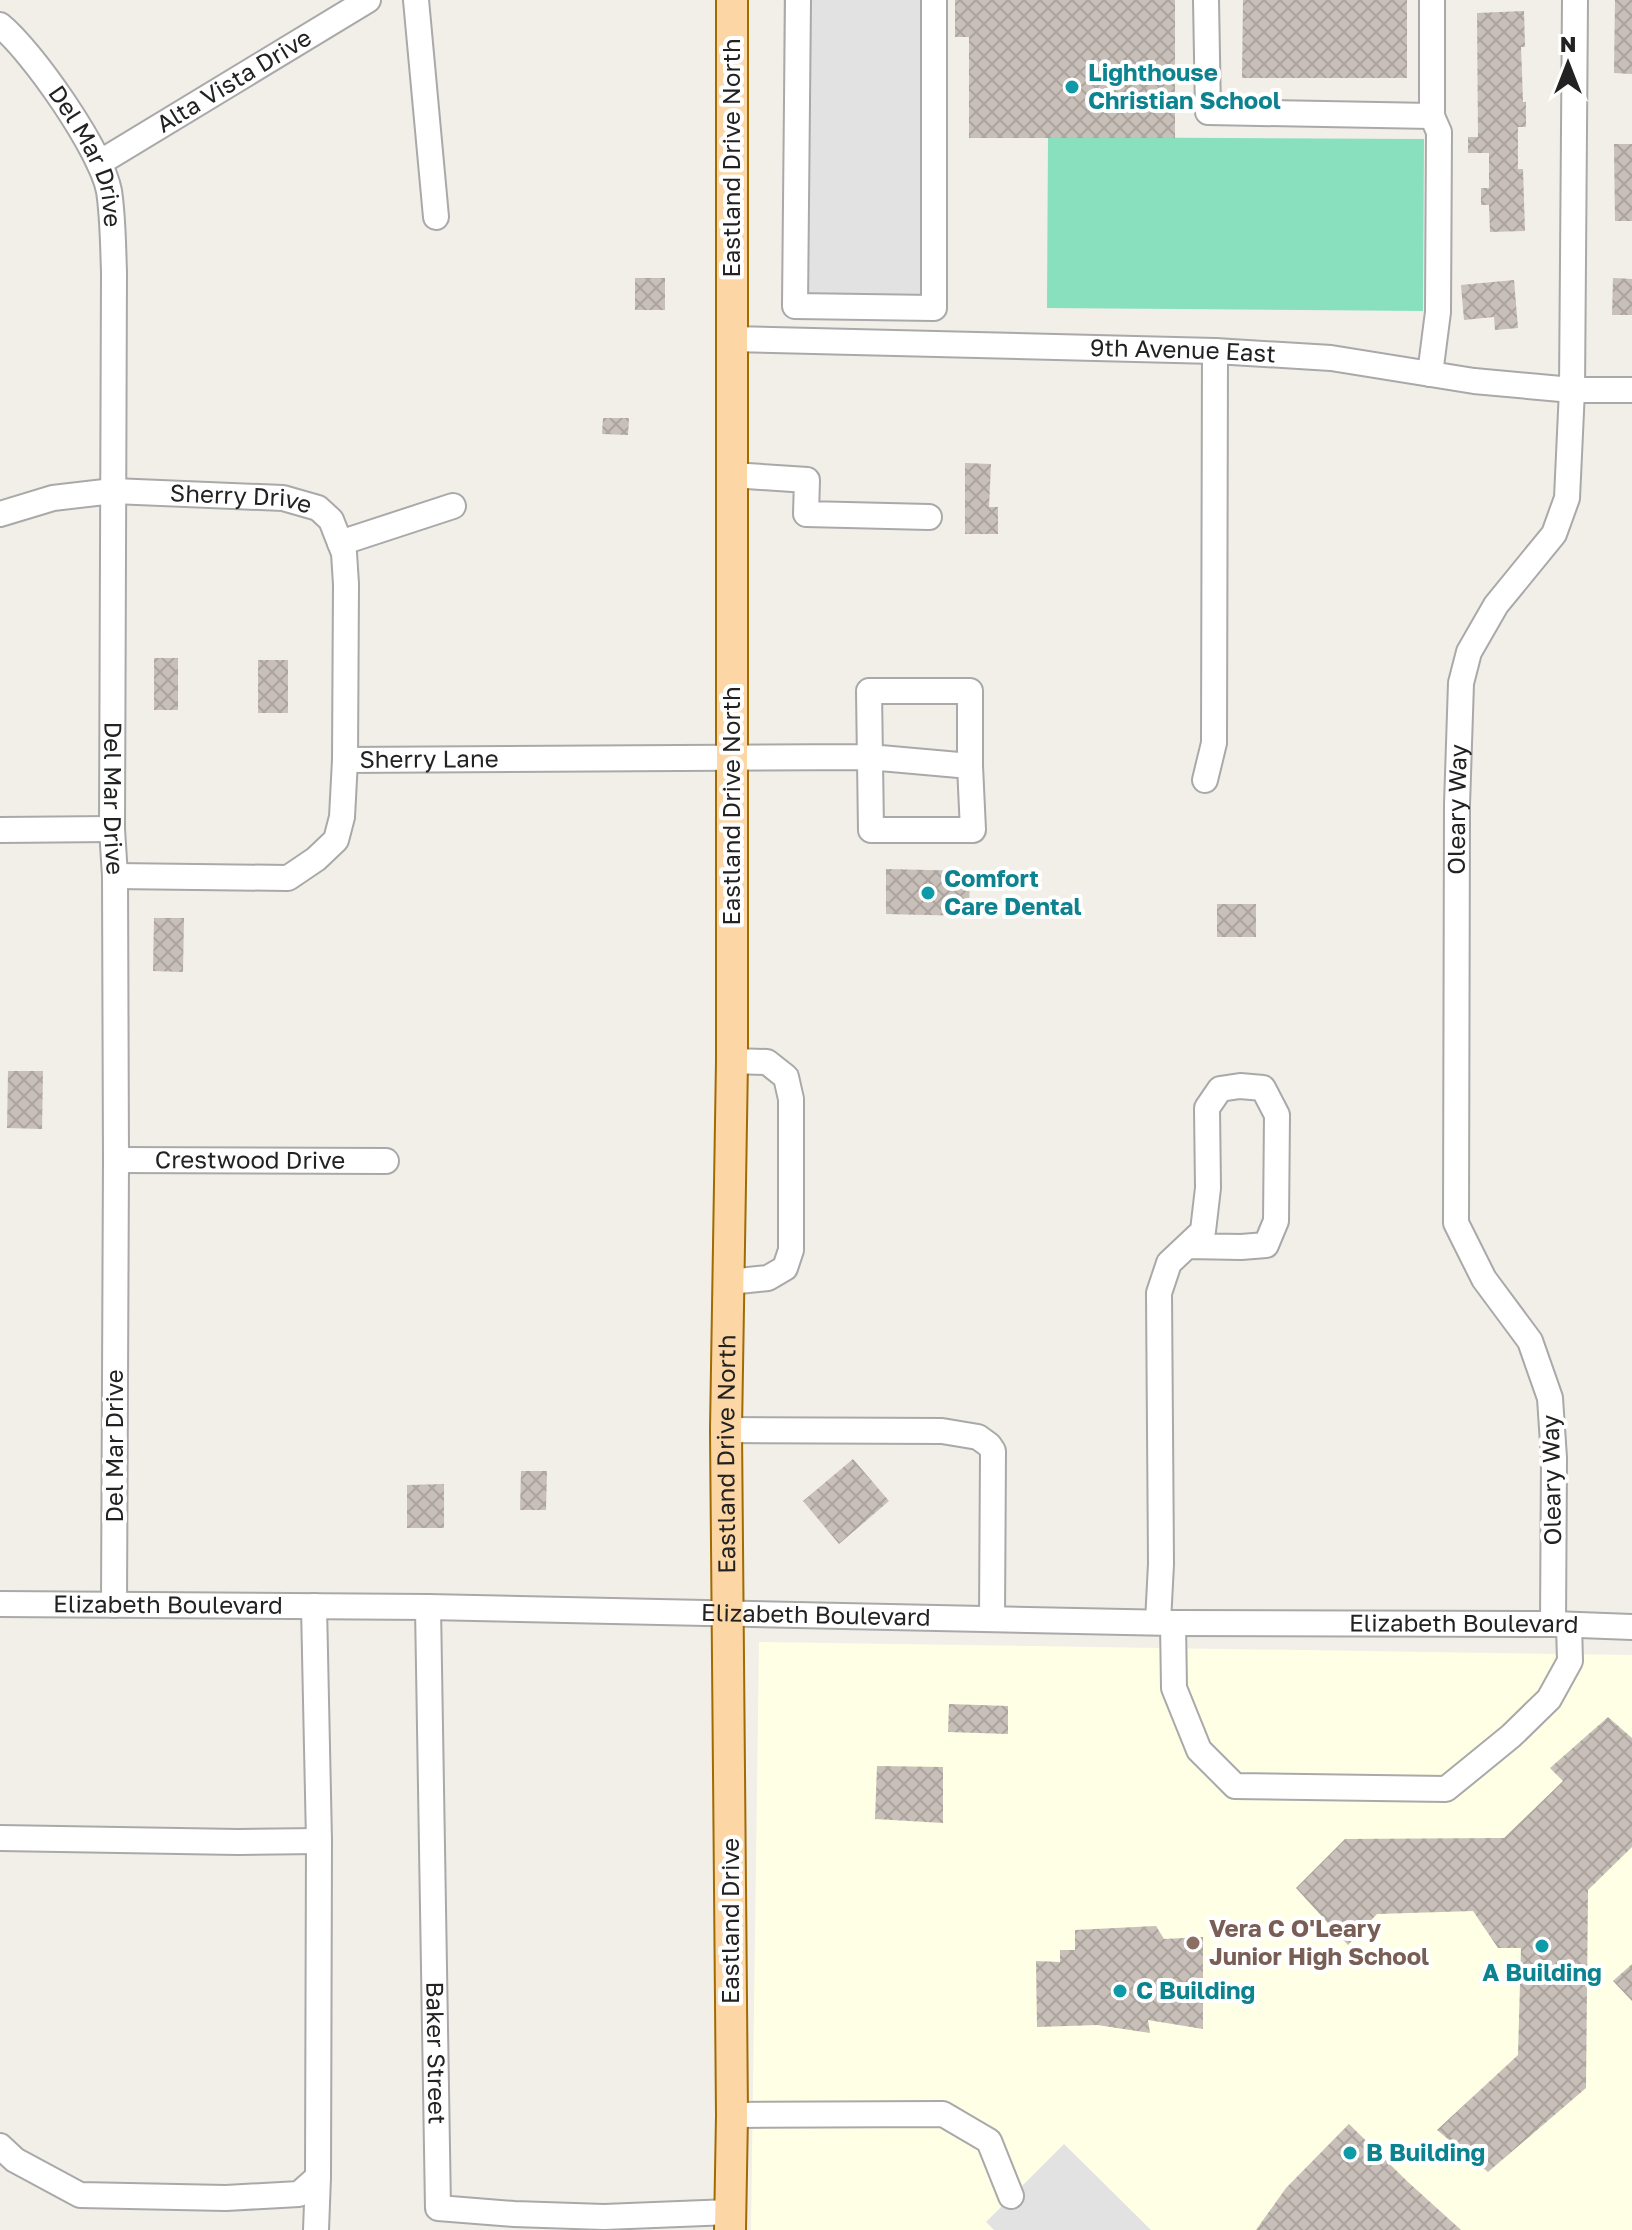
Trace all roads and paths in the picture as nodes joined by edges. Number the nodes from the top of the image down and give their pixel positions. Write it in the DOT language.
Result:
graph roads {
  1 [pos="368,0"];
  2 [pos="416,0"];
  3 [pos="732,0"];
  4 [pos="798,0"];
  5 [pos="934,0"];
  6 [pos="1206,0"];
  7 [pos="1432,0"];
  8 [pos="1575,0"];
  9 [pos="0,25"];
  10 [pos="1432,116"];
  11 [pos="99,163"];
  12 [pos="436,217"];
  13 [pos="731,339"];
  14 [pos="1215,351"];
  15 [pos="1430,374"];
  16 [pos="1572,390"];
  17 [pos="1632,390"];
  18 [pos="732,475"];
  19 [pos="113,491"];
  20 [pos="453,506"];
  21 [pos="0,514"];
  22 [pos="929,517"];
  23 [pos="340,543"];
  24 [pos="869,757"];
  25 [pos="732,758"];
  26 [pos="345,760"];
  27 [pos="970,766"];
  28 [pos="1205,780"];
  29 [pos="112,829"];
  30 [pos="0,830"];
  31 [pos="115,876"];
  32 [pos="732,1061"];
  33 [pos="116,1160"];
  34 [pos="386,1161"];
  35 [pos="1187,1246"];
  36 [pos="729,1282"];
  37 [pos="726,1430"];
  38 [pos="0,1604"];
  39 [pos="114,1605"];
  40 [pos="314,1606"];
  41 [pos="428,1607"];
  42 [pos="727,1612"];
  43 [pos="992,1619"];
  44 [pos="1165,1622"];
  45 [pos="1561,1624"];
  46 [pos="1632,1627"];
  47 [pos="0,1838"];
  48 [pos="319,1841"];
  49 [pos="732,2115"];
  50 [pos="0,2146"];
  51 [pos="318,2177"];
  52 [pos="1011,2196"];
  53 [pos="730,2221"];
  54 [pos="316,2230"];
  1 -- 11 [label="street, Alta Vista Drive"];
  2 -- 12 [label="street"];
  3 -- 13 [label="main road, Eastland Drive North"];
  4 -- 5 [label="street"];
  6 -- 10 [label="street"];
  7 -- 10 [label="street"];
  8 -- 16 [label="street, Oleary Way"];
  9 -- 11 [label="street, Del Mar Drive"];
  10 -- 15 [label="street"];
  11 -- 19 [label="street, Del Mar Drive"];
  13 -- 14 [label="street, 9th Avenue East"];
  13 -- 18 [label="main road, Eastland Drive North"];
  14 -- 15 [label="street, 9th Avenue East"];
  14 -- 28 [label="street"];
  15 -- 16 [label="street, 9th Avenue East"];
  16 -- 17 [label="street, 9th Avenue East"];
  16 -- 45 [label="street, Oleary Way"];
  18 -- 22 [label="street"];
  18 -- 25 [label="main road, Eastland Drive North"];
  19 -- 21 [label="street, Sherry Drive"];
  19 -- 23 [label="street, Sherry Drive"];
  19 -- 29 [label="street, Del Mar Drive"];
  20 -- 23 [label="street"];
  23 -- 26 [label="street, Sherry Drive"];
  24 -- 25 [label="street, Sherry Lane"];
  24 -- 27 [label="street, Sherry Lane"];
  24 -- 27 [label="street"];
  24 -- 27 [label="street"];
  25 -- 26 [label="street, Sherry Lane"];
  25 -- 32 [label="main road, Eastland Drive North"];
  26 -- 31 [label="street, Sherry Lane"];
  29 -- 30 [label="street"];
  29 -- 31 [label="street, Del Mar Drive"];
  31 -- 33 [label="street, Del Mar Drive"];
  32 -- 36 [label="main road, Eastland Drive North"];
  32 -- 36 [label="street"];
  33 -- 34 [label="street, Crestwood Drive"];
  33 -- 39 [label="street, Del Mar Drive"];
  35 -- 35 [label="street, Oleary Way"];
  35 -- 44 [label="street, Oleary Way"];
  36 -- 37 [label="main road, Eastland Drive North"];
  37 -- 42 [label="main road, Eastland Drive North"];
  37 -- 43 [label="street"];
  38 -- 39 [label="street, Elizabeth Boulevard"];
  39 -- 40 [label="street, Elizabeth Boulevard"];
  40 -- 41 [label="street, Elizabeth Boulevard"];
  40 -- 48 [label="street"];
  41 -- 42 [label="street, Elizabeth Boulevard"];
  41 -- 53 [label="street, Baker Street"];
  42 -- 43 [label="street, Elizabeth Boulevard"];
  42 -- 49 [label="main road, Eastland Drive"];
  43 -- 44 [label="street, Elizabeth Boulevard"];
  44 -- 45 [label="street, Elizabeth Boulevard"];
  44 -- 45 [label="street, Oleary Way"];
  45 -- 46 [label="street, Elizabeth Boulevard"];
  47 -- 48 [label="street"];
  48 -- 51 [label="street"];
  49 -- 52 [label="street"];
  49 -- 53 [label="main road, Eastland Drive"];
  50 -- 51 [label="street"];
  51 -- 54 [label="street"];
}
